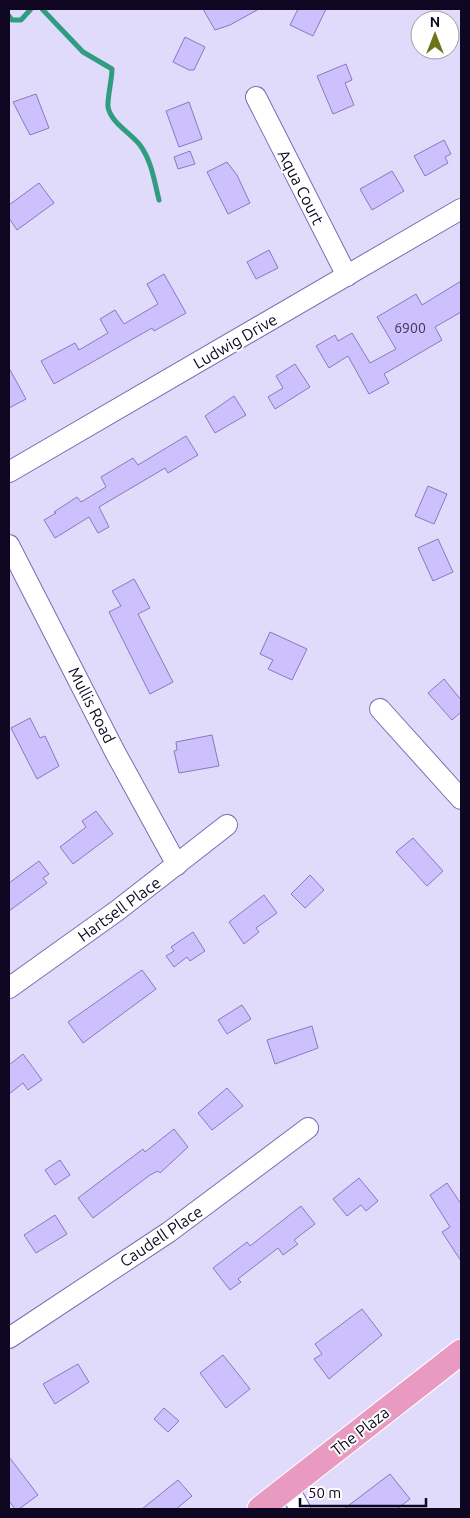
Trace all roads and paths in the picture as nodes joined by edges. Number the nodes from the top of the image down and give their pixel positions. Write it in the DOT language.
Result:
graph roads {
  1 [pos="256,97"];
  2 [pos="461,209"];
  3 [pos="347,276"];
  4 [pos="9,472"];
  5 [pos="9,545"];
  6 [pos="380,709"];
  7 [pos="461,799"];
  8 [pos="227,825"];
  9 [pos="177,865"];
  10 [pos="9,988"];
  11 [pos="308,1128"];
  12 [pos="9,1338"];
  13 [pos="461,1352"];
  14 [pos="288,1487"];
  15 [pos="260,1509"];
  16 [pos="300,1509"];
  1 -- 3 [label="street, Aqua Court"];
  2 -- 3 [label="street, Ludwig Drive"];
  3 -- 4 [label="street, Ludwig Drive"];
  5 -- 9 [label="street, Mullis Road"];
  6 -- 7 [label="street"];
  8 -- 9 [label="street, Hartsell Place"];
  9 -- 10 [label="street, Hartsell Place"];
  11 -- 12 [label="street, Caudell Place"];
  13 -- 14 [label="main road, The Plaza"];
  14 -- 15 [label="main road, The Plaza"];
  14 -- 16 [label="street"];
}
